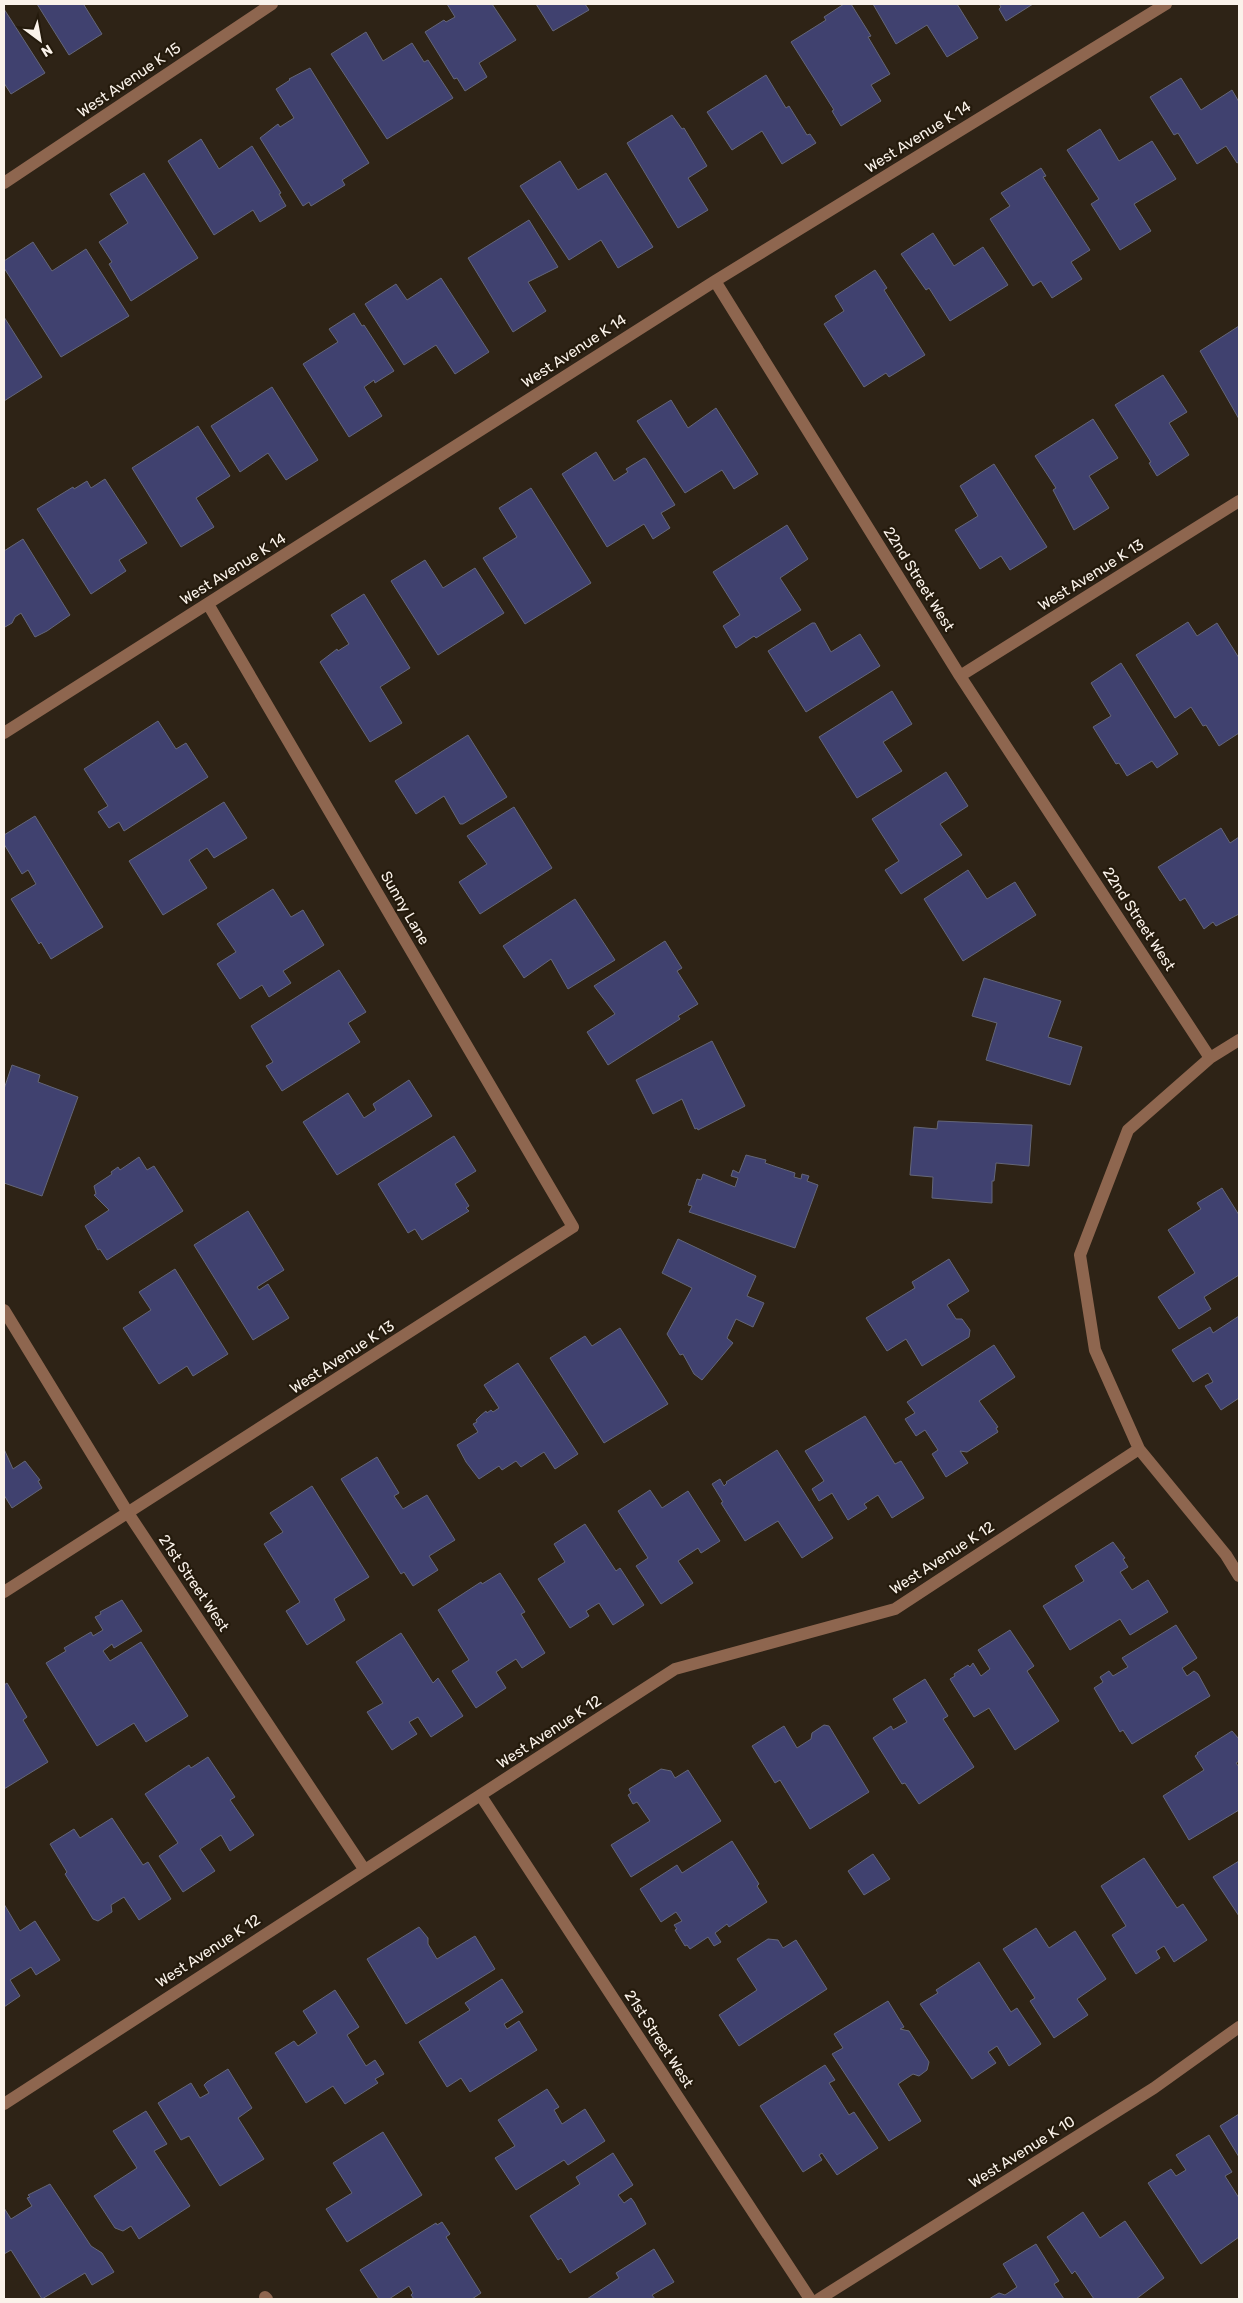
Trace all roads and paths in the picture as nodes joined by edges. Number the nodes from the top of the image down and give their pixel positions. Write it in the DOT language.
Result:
graph roads {
  1 [pos="272,4"];
  2 [pos="1166,4"];
  3 [pos="4,183"];
  4 [pos="716,281"];
  5 [pos="1239,501"];
  6 [pos="208,604"];
  7 [pos="960,676"];
  8 [pos="4,733"];
  9 [pos="1239,1040"];
  10 [pos="1210,1058"];
  11 [pos="573,1227"];
  12 [pos="4,1310"];
  13 [pos="1139,1449"];
  14 [pos="128,1513"];
  15 [pos="1239,1576"];
  16 [pos="4,1592"];
  17 [pos="481,1796"];
  18 [pos="364,1869"];
  19 [pos="1239,2027"];
  20 [pos="4,2104"];
  21 [pos="810,2299"];
  22 [pos="819,2299"];
  1 -- 3 [label="street, West Avenue K 15"];
  2 -- 4 [label="street, West Avenue K 14"];
  4 -- 6 [label="street, West Avenue K 14"];
  4 -- 7 [label="street, 22nd Street West"];
  5 -- 7 [label="street, West Avenue K 13"];
  6 -- 8 [label="street, West Avenue K 14"];
  6 -- 11 [label="street, Sunny Lane"];
  7 -- 10 [label="street, 22nd Street West"];
  9 -- 10 [label="street"];
  10 -- 13 [label="street"];
  11 -- 14 [label="street, West Avenue K 13"];
  12 -- 14 [label="street, 21st Street West"];
  13 -- 15 [label="street"];
  13 -- 17 [label="street, West Avenue K 12"];
  14 -- 16 [label="street, West Avenue K 13"];
  14 -- 18 [label="street, 21st Street West"];
  17 -- 18 [label="street, West Avenue K 12"];
  17 -- 21 [label="street, 21st Street West"];
  18 -- 20 [label="street, West Avenue K 12"];
  19 -- 22 [label="street, West Avenue K 10"];
}
